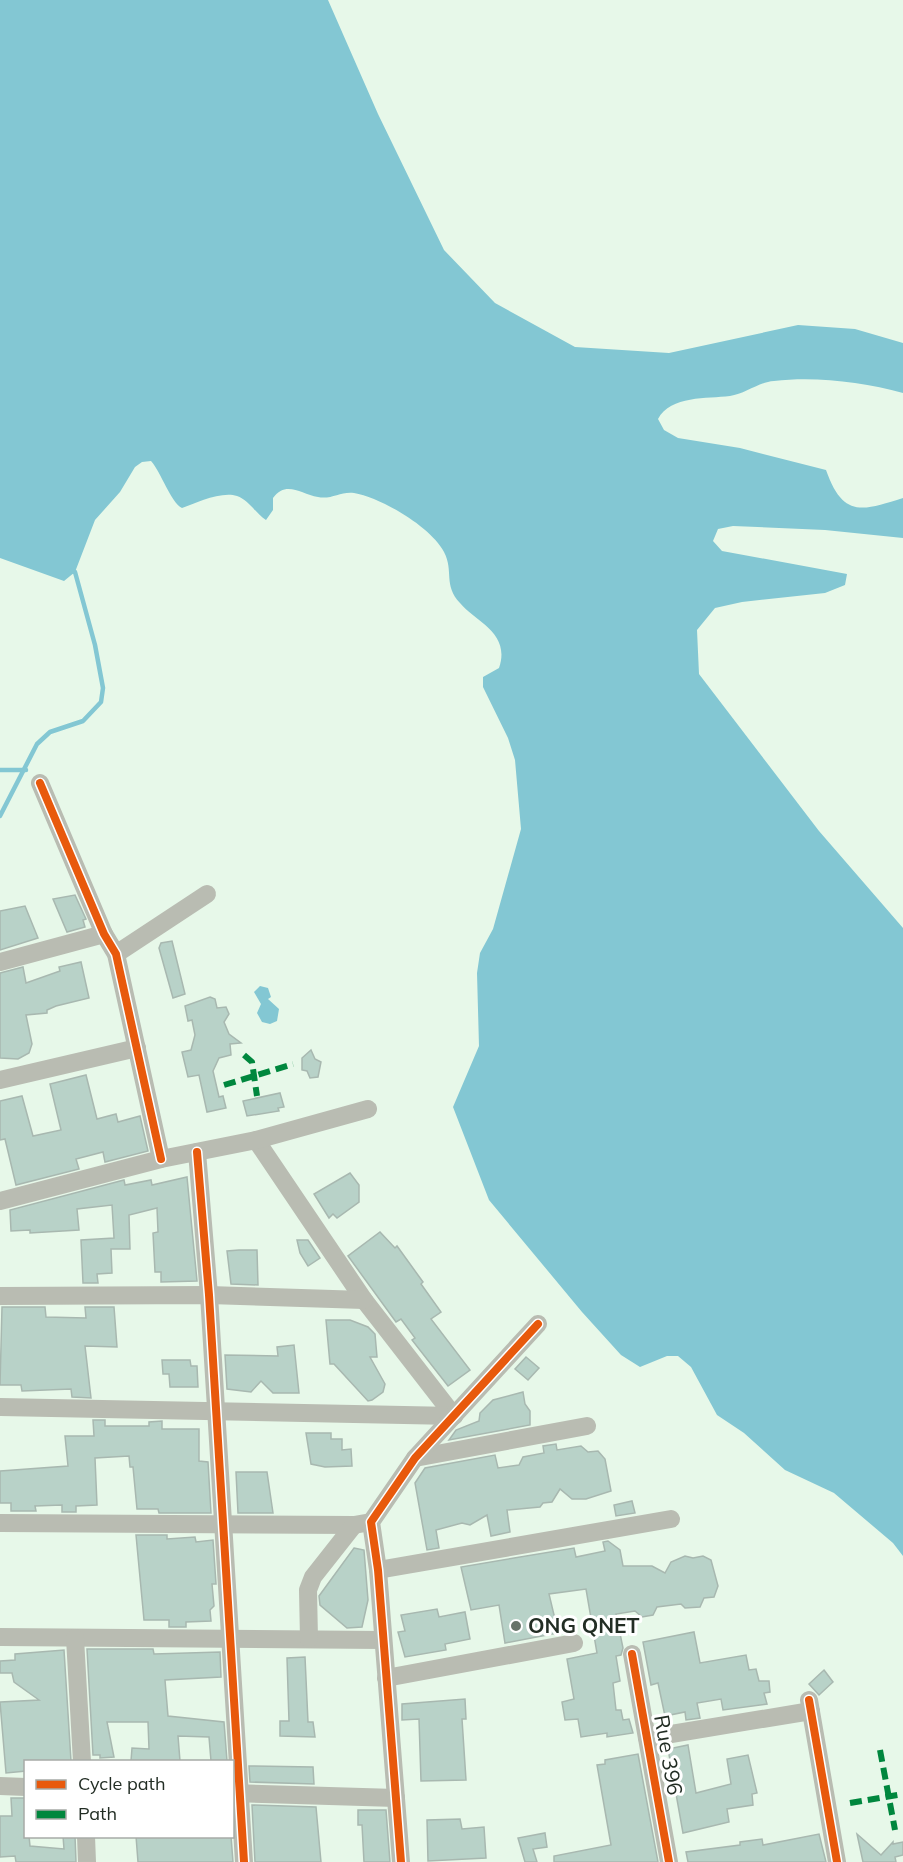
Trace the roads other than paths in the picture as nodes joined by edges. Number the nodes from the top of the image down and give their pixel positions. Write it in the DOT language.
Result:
graph roads {
  1 [pos="40,783"];
  2 [pos="207,894"];
  3 [pos="104,934"];
  4 [pos="116,954"];
  5 [pos="0,962"];
  6 [pos="136,1048"];
  7 [pos="0,1080"];
  8 [pos="368,1109"];
  9 [pos="256,1140"];
  10 [pos="197,1152"];
  11 [pos="161,1159"];
  12 [pos="0,1201"];
  13 [pos="209,1295"];
  14 [pos="0,1296"];
  15 [pos="364,1300"];
  16 [pos="538,1324"];
  17 [pos="0,1407"];
  18 [pos="217,1411"];
  19 [pos="454,1416"];
  20 [pos="587,1426"];
  21 [pos="415,1458"];
  22 [pos="671,1519"];
  23 [pos="0,1523"];
  24 [pos="223,1524"];
  25 [pos="362,1524"];
  26 [pos="378,1570"];
  27 [pos="0,1637"];
  28 [pos="75,1638"];
  29 [pos="230,1639"];
  30 [pos="309,1640"];
  31 [pos="384,1640"];
  32 [pos="574,1643"];
  33 [pos="632,1654"];
  34 [pos="386,1678"];
  35 [pos="647,1738"];
  36 [pos="82,1760"];
  37 [pos="0,1786"];
  38 [pos="24,1787"];
  39 [pos="236,1793"];
  40 [pos="396,1798"];
  41 [pos="86,1838"];
  42 [pos="87,1862"];
  43 [pos="244,1862"];
  44 [pos="401,1862"];
  45 [pos="669,1862"];
  46 [pos="837,1862"];
  1 -- 3 [label="street"];
  2 -- 4 [label="street"];
  3 -- 4 [label="street"];
  3 -- 5 [label="street"];
  4 -- 6 [label="street"];
  6 -- 7 [label="street"];
  6 -- 11 [label="street"];
  8 -- 9 [label="street"];
  9 -- 10 [label="street"];
  9 -- 15 [label="street"];
  10 -- 11 [label="street"];
  10 -- 13 [label="street"];
  11 -- 12 [label="street"];
  13 -- 14 [label="street"];
  13 -- 15 [label="street"];
  13 -- 18 [label="street"];
  15 -- 19 [label="street"];
  16 -- 19 [label="street"];
  17 -- 18 [label="street"];
  18 -- 19 [label="street"];
  18 -- 24 [label="street"];
  19 -- 21 [label="street"];
  20 -- 21 [label="street"];
  21 -- 25 [label="street"];
  22 -- 26 [label="street"];
  23 -- 24 [label="street"];
  24 -- 25 [label="street"];
  24 -- 29 [label="street"];
  25 -- 26 [label="street"];
  25 -- 30 [label="street"];
  26 -- 31 [label="street"];
  27 -- 28 [label="street"];
  28 -- 29 [label="street"];
  28 -- 36 [label="street"];
  29 -- 30 [label="street"];
  29 -- 39 [label="street"];
  30 -- 31 [label="street"];
  31 -- 34 [label="street"];
  32 -- 34 [label="street"];
  33 -- 35 [label="street, Rue 396"];
  34 -- 40 [label="street"];
  35 -- 45 [label="street, Rue 396"];
  35 -- 46 [label="street"];
  37 -- 38 [label="street"];
  39 -- 40 [label="street"];
  39 -- 43 [label="street"];
  40 -- 44 [label="street"];
  41 -- 42 [label="street"];
}
